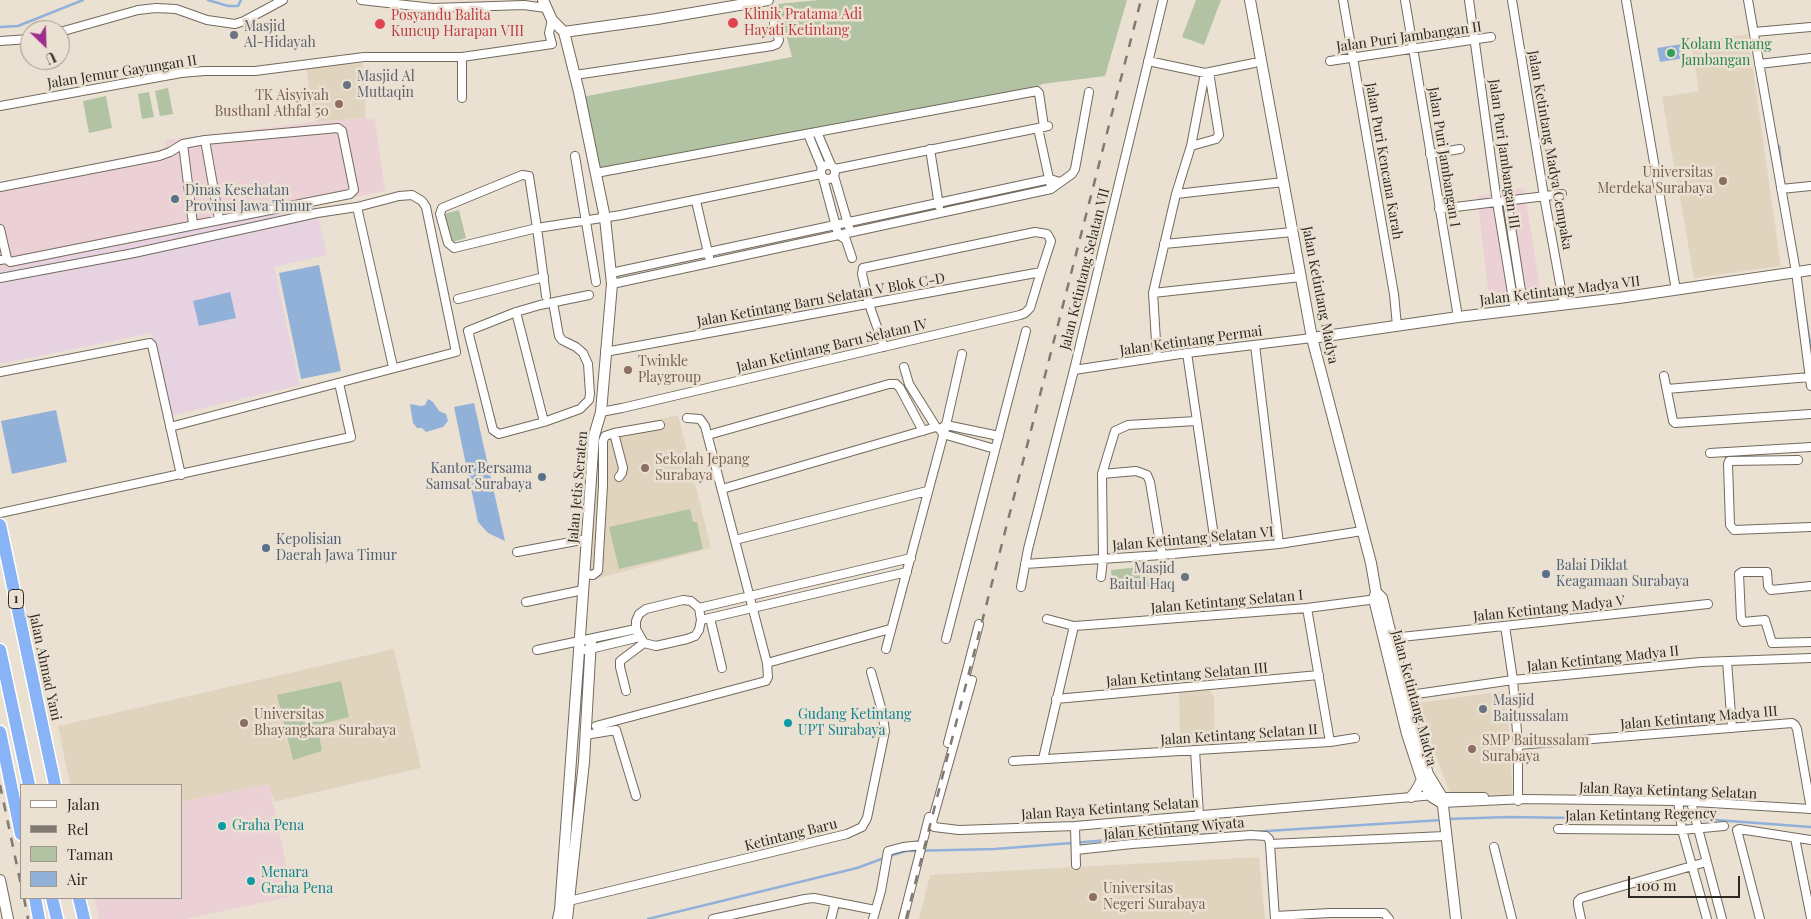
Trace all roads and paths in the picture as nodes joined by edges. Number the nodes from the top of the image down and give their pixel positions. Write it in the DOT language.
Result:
graph roads {
  1 [pos="284,0"];
  2 [pos="361,0"];
  3 [pos="768,0"];
  4 [pos="1163,0"];
  5 [pos="1250,0"];
  6 [pos="1343,0"];
  7 [pos="1405,0"];
  8 [pos="1469,0"];
  9 [pos="1512,0"];
  10 [pos="1626,0"];
  11 [pos="1748,0"];
  12 [pos="544,3"];
  13 [pos="552,20"];
  14 [pos="774,24"];
  15 [pos="1811,27"];
  16 [pos="70,29"];
  17 [pos="564,32"];
  18 [pos="1754,32"];
  19 [pos="1491,37"];
  20 [pos="20,40"];
  21 [pos="1475,40"];
  22 [pos="0,41"];
  23 [pos="1413,49"];
  24 [pos="462,57"];
  25 [pos="1353,57"];
  26 [pos="1811,58"];
  27 [pos="1148,61"];
  28 [pos="1330,61"];
  29 [pos="1254,63"];
  30 [pos="1759,64"];
  31 [pos="1207,73"];
  32 [pos="575,75"];
  33 [pos="1089,92"];
  34 [pos="462,98"];
  35 [pos="0,106"];
  36 [pos="1044,127"];
  37 [pos="817,132"];
  38 [pos="808,134"];
  39 [pos="205,140"];
  40 [pos="183,144"];
  41 [pos="1191,146"];
  42 [pos="930,149"];
  43 [pos="1460,149"];
  44 [pos="1430,154"];
  45 [pos="575,156"];
  46 [pos="833,170"];
  47 [pos="601,172"];
  48 [pos="822,173"];
  49 [pos="1050,179"];
  50 [pos="1060,182"];
  51 [pos="1284,182"];
  52 [pos="1811,186"];
  53 [pos="0,188"];
  54 [pos="1785,188"];
  55 [pos="1051,189"];
  56 [pos="1176,194"];
  57 [pos="1562,194"];
  58 [pos="1544,196"];
  59 [pos="696,201"];
  60 [pos="1507,201"];
  61 [pos="1497,202"];
  62 [pos="938,203"];
  63 [pos="357,207"];
  64 [pos="1439,209"];
  65 [pos="940,213"];
  66 [pos="605,218"];
  67 [pos="219,219"];
  68 [pos="586,220"];
  69 [pos="849,223"];
  70 [pos="193,224"];
  71 [pos="836,226"];
  72 [pos="538,228"];
  73 [pos="0,229"];
  74 [pos="850,232"];
  75 [pos="1293,232"];
  76 [pos="838,234"];
  77 [pos="846,240"];
  78 [pos="1164,244"];
  79 [pos="708,252"];
  80 [pos="852,258"];
  81 [pos="3,260"];
  82 [pos="710,262"];
  83 [pos="1802,271"];
  84 [pos="1041,272"];
  85 [pos="611,273"];
  86 [pos="1518,275"];
  87 [pos="544,277"];
  88 [pos="1301,277"];
  89 [pos="1509,277"];
  90 [pos="0,278"];
  91 [pos="596,282"];
  92 [pos="612,284"];
  93 [pos="1676,290"];
  94 [pos="1153,293"];
  95 [pos="589,295"];
  96 [pos="546,296"];
  97 [pos="458,299"];
  98 [pos="869,304"];
  99 [pos="1564,305"];
  100 [pos="554,308"];
  101 [pos="1519,311"];
  102 [pos="516,312"];
  103 [pos="1458,317"];
  104 [pos="1397,326"];
  105 [pos="1026,331"];
  106 [pos="1312,338"];
  107 [pos="1254,344"];
  108 [pos="884,347"];
  109 [pos="471,348"];
  110 [pos="456,352"];
  111 [pos="605,352"];
  112 [pos="1187,352"];
  113 [pos="962,354"];
  114 [pos="1157,357"];
  115 [pos="904,367"];
  116 [pos="393,368"];
  117 [pos="1074,370"];
  118 [pos="0,372"];
  119 [pos="1664,376"];
  120 [pos="1810,377"];
  121 [pos="339,384"];
  122 [pos="1811,386"];
  123 [pos="1667,389"];
  124 [pos="601,412"];
  125 [pos="1811,414"];
  126 [pos="687,418"];
  127 [pos="1196,421"];
  128 [pos="544,422"];
  129 [pos="660,425"];
  130 [pos="170,426"];
  131 [pos="941,429"];
  132 [pos="923,431"];
  133 [pos="614,433"];
  134 [pos="708,435"];
  135 [pos="999,436"];
  136 [pos="1811,447"];
  137 [pos="995,449"];
  138 [pos="1710,453"];
  139 [pos="1798,460"];
  140 [pos="1102,474"];
  141 [pos="182,475"];
  142 [pos="619,477"];
  143 [pos="722,488"];
  144 [pos="927,492"];
  145 [pos="0,513"];
  146 [pos="0,525"];
  147 [pos="1811,527"];
  148 [pos="1362,530"];
  149 [pos="587,539"];
  150 [pos="735,540"];
  151 [pos="1278,544"];
  152 [pos="1216,550"];
  153 [pos="517,552"];
  154 [pos="1162,555"];
  155 [pos="910,558"];
  156 [pos="1104,559"];
  157 [pos="1025,564"];
  158 [pos="906,572"];
  159 [pos="584,574"];
  160 [pos="1101,577"];
  161 [pos="1811,586"];
  162 [pos="1021,587"];
  163 [pos="583,590"];
  164 [pos="750,596"];
  165 [pos="1377,596"];
  166 [pos="526,602"];
  167 [pos="1708,604"];
  168 [pos="698,608"];
  169 [pos="752,608"];
  170 [pos="1307,608"];
  171 [pos="710,618"];
  172 [pos="1047,618"];
  173 [pos="701,620"];
  174 [pos="979,624"];
  175 [pos="1074,626"];
  176 [pos="1505,626"];
  177 [pos="636,629"];
  178 [pos="890,629"];
  179 [pos="1392,638"];
  180 [pos="946,639"];
  181 [pos="642,640"];
  182 [pos="1811,642"];
  183 [pos="591,644"];
  184 [pos="580,647"];
  185 [pos="886,649"];
  186 [pos="0,650"];
  187 [pos="537,650"];
  188 [pos="1811,658"];
  189 [pos="1727,661"];
  190 [pos="767,663"];
  191 [pos="722,668"];
  192 [pos="872,672"];
  193 [pos="1320,675"];
  194 [pos="972,680"];
  195 [pos="1513,680"];
  196 [pos="626,691"];
  197 [pos="1402,696"];
  198 [pos="1056,699"];
  199 [pos="596,726"];
  200 [pos="1732,728"];
  201 [pos="0,732"];
  202 [pos="585,736"];
  203 [pos="1355,738"];
  204 [pos="1330,742"];
  205 [pos="1518,745"];
  206 [pos="1195,750"];
  207 [pos="1043,759"];
  208 [pos="1013,761"];
  209 [pos="1422,780"];
  210 [pos="29,784"];
  211 [pos="55,784"];
  212 [pos="636,796"];
  213 [pos="1411,797"];
  214 [pos="1520,799"];
  215 [pos="1439,800"];
  216 [pos="1678,801"];
  217 [pos="1691,802"];
  218 [pos="1811,810"];
  219 [pos="1198,816"];
  220 [pos="1696,822"];
  221 [pos="1724,826"];
  222 [pos="1682,828"];
  223 [pos="20,829"];
  224 [pos="1075,829"];
  225 [pos="1558,829"];
  226 [pos="1445,835"];
  227 [pos="1795,838"];
  228 [pos="1811,840"];
  229 [pos="1270,844"];
  230 [pos="1076,847"];
  231 [pos="1494,847"];
  232 [pos="922,848"];
  233 [pos="1706,862"];
  234 [pos="1076,864"];
  235 [pos="1692,866"];
  236 [pos="0,880"];
  237 [pos="1809,895"];
  238 [pos="35,899"];
  239 [pos="52,899"];
  240 [pos="79,899"];
  241 [pos="569,902"];
  242 [pos="835,903"];
  243 [pos="875,910"];
  244 [pos="1330,916"];
  245 [pos="1275,918"];
  246 [pos="1704,918"];
  247 [pos="1811,918"];
  248 [pos="8,919"];
  249 [pos="39,919"];
  250 [pos="57,919"];
  251 [pos="84,919"];
  252 [pos="558,919"];
  253 [pos="567,919"];
  254 [pos="713,919"];
  255 [pos="830,919"];
  256 [pos="872,919"];
  257 [pos="903,919"];
  258 [pos="1389,919"];
  259 [pos="1450,919"];
  260 [pos="1456,919"];
  261 [pos="1512,919"];
  262 [pos="1581,919"];
  263 [pos="1722,919"];
  264 [pos="1760,919"];
  1 -- 16 [label="street"];
  2 -- 12 [label="street"];
  3 -- 17 [label="street"];
  4 -- 27 [label="street, Jalan Ketintang Selatan VII"];
  5 -- 51 [label="street, Jalan Ketintang Madya"];
  6 -- 25 [label="street, Jalan Puri Kencana Karah"];
  7 -- 23 [label="street, Jalan Puri Jambangan I"];
  8 -- 21 [label="street, Jalan Puri Jambangan III"];
  9 -- 58 [label="street, Jalan Ketintang Madya Cempaka"];
  10 -- 93 [label="street"];
  11 -- 18 [label="street"];
  12 -- 13 [label="street"];
  13 -- 17 [label="street"];
  13 -- 24 [label="street, Jalan Jemur Gayungan II"];
  14 -- 32 [label="street"];
  15 -- 18 [label="street"];
  17 -- 32 [label="street, Jalan Jetis Seraten"];
  18 -- 30 [label="street"];
  19 -- 21 [label="street, Jalan Puri Jambangan II"];
  20 -- 22 [label="street"];
  21 -- 23 [label="street, Jalan Puri Jambangan II"];
  21 -- 61 [label="street, Jalan Puri Jambangan III"];
  23 -- 25 [label="street, Jalan Puri Jambangan II"];
  23 -- 44 [label="street, Jalan Puri Jambangan I"];
  24 -- 34 [label="street"];
  24 -- 35 [label="street, Jalan Jemur Gayungan II"];
  25 -- 28 [label="street, Jalan Puri Jambangan II"];
  25 -- 104 [label="street, Jalan Puri Kencana Karah"];
  26 -- 30 [label="street"];
  27 -- 31 [label="street"];
  27 -- 117 [label="street, Jalan Ketintang Selatan VII"];
  29 -- 31 [label="street"];
  30 -- 54 [label="street"];
  31 -- 41 [label="street"];
  31 -- 41 [label="street"];
  32 -- 47 [label="street, Jalan Jetis Seraten"];
  33 -- 50 [label="street"];
  36 -- 37 [label="street"];
  36 -- 42 [label="street"];
  36 -- 49 [label="street"];
  37 -- 38 [label="street"];
  37 -- 46 [label="street"];
  38 -- 47 [label="street"];
  38 -- 48 [label="street"];
  39 -- 40 [label="street"];
  39 -- 67 [label="street"];
  39 -- 67 [label="street"];
  40 -- 53 [label="street"];
  40 -- 70 [label="street"];
  41 -- 56 [label="street"];
  42 -- 46 [label="street"];
  42 -- 62 [label="street"];
  43 -- 44 [label="street"];
  44 -- 64 [label="street, Jalan Puri Jambangan I"];
  45 -- 68 [label="street"];
  46 -- 48 [label="street"];
  46 -- 48 [label="street"];
  46 -- 69 [label="street"];
  47 -- 66 [label="street, Jalan Jetis Seraten"];
  48 -- 59 [label="street"];
  48 -- 71 [label="street"];
  49 -- 50 [label="street"];
  49 -- 55 [label="street"];
  49 -- 62 [label="street"];
  50 -- 55 [label="street"];
  51 -- 56 [label="street"];
  51 -- 75 [label="street, Jalan Ketintang Madya"];
  52 -- 54 [label="street"];
  54 -- 83 [label="street"];
  55 -- 65 [label="street"];
  56 -- 78 [label="street"];
  57 -- 58 [label="street"];
  58 -- 60 [label="street"];
  58 -- 99 [label="street, Jalan Ketintang Madya Cempaka"];
  59 -- 66 [label="street"];
  59 -- 79 [label="street"];
  60 -- 61 [label="street"];
  60 -- 86 [label="street, Jalan Puri Jambangan III"];
  61 -- 64 [label="street"];
  61 -- 89 [label="street, Jalan Puri Jambangan III"];
  62 -- 65 [label="street"];
  62 -- 69 [label="street"];
  63 -- 90 [label="street"];
  63 -- 110 [label="street"];
  63 -- 116 [label="street"];
  64 -- 103 [label="street, Jalan Puri Jambangan I"];
  65 -- 74 [label="street"];
  66 -- 68 [label="street"];
  66 -- 85 [label="street, Jalan Jetis Seraten"];
  67 -- 70 [label="street"];
  68 -- 72 [label="street"];
  68 -- 91 [label="street"];
  69 -- 71 [label="street"];
  69 -- 74 [label="street"];
  70 -- 81 [label="street"];
  71 -- 76 [label="street"];
  71 -- 79 [label="street"];
  72 -- 72 [label="street"];
  72 -- 87 [label="street"];
  73 -- 81 [label="street"];
  74 -- 76 [label="street"];
  74 -- 77 [label="street"];
  75 -- 78 [label="street"];
  75 -- 88 [label="street, Jalan Ketintang Madya"];
  76 -- 77 [label="street"];
  76 -- 82 [label="street"];
  77 -- 80 [label="street"];
  78 -- 94 [label="street"];
  79 -- 82 [label="street"];
  79 -- 85 [label="street"];
  82 -- 92 [label="street"];
  83 -- 93 [label="street, Jalan Ketintang Madya VII"];
  83 -- 120 [label="street"];
  84 -- 98 [label="street, Jalan Ketintang Baru Selatan V Blok C-D"];
  84 -- 98 [label="street"];
  84 -- 108 [label="street, Jalan Ketintang Baru Selatan IV"];
  85 -- 92 [label="street, Jalan Jetis Seraten"];
  86 -- 89 [label="street"];
  86 -- 101 [label="street, Jalan Puri Jambangan III"];
  87 -- 96 [label="street"];
  87 -- 97 [label="street"];
  88 -- 94 [label="street"];
  88 -- 106 [label="street, Jalan Ketintang Madya"];
  89 -- 101 [label="street, Jalan Puri Jambangan III"];
  92 -- 111 [label="street, Jalan Jetis Seraten"];
  93 -- 99 [label="street, Jalan Ketintang Madya VII"];
  94 -- 114 [label="street"];
  95 -- 102 [label="street"];
  98 -- 108 [label="street"];
  98 -- 111 [label="street, Jalan Ketintang Baru Selatan V Blok C-D"];
  99 -- 101 [label="street, Jalan Ketintang Madya VII"];
  100 -- 128 [label="street"];
  101 -- 103 [label="street, Jalan Ketintang Madya VII"];
  102 -- 109 [label="street"];
  102 -- 128 [label="street"];
  103 -- 104 [label="street, Jalan Ketintang Madya VII"];
  104 -- 106 [label="street, Jalan Ketintang Madya VII"];
  105 -- 135 [label="street"];
  106 -- 107 [label="street, Jalan Ketintang Permai"];
  106 -- 148 [label="street, Jalan Ketintang Madya"];
  107 -- 112 [label="street, Jalan Ketintang Permai"];
  107 -- 151 [label="street"];
  108 -- 124 [label="street, Jalan Ketintang Baru Selatan IV"];
  109 -- 110 [label="street"];
  109 -- 128 [label="street"];
  110 -- 116 [label="street"];
  111 -- 124 [label="street, Jalan Jetis Seraten"];
  112 -- 114 [label="street, Jalan Ketintang Permai"];
  112 -- 127 [label="street"];
  113 -- 131 [label="street"];
  114 -- 117 [label="street, Jalan Ketintang Permai"];
  115 -- 131 [label="street"];
  116 -- 121 [label="street"];
  117 -- 157 [label="street, Jalan Ketintang Selatan VII"];
  118 -- 130 [label="street"];
  119 -- 123 [label="street"];
  120 -- 122 [label="street"];
  120 -- 123 [label="street"];
  121 -- 130 [label="street"];
  121 -- 141 [label="street"];
  123 -- 125 [label="street"];
  124 -- 149 [label="street, Jalan Jetis Seraten"];
  126 -- 134 [label="street"];
  127 -- 140 [label="street"];
  127 -- 152 [label="street"];
  129 -- 133 [label="street"];
  130 -- 141 [label="street"];
  131 -- 132 [label="street"];
  131 -- 135 [label="street"];
  131 -- 137 [label="street"];
  131 -- 144 [label="street"];
  132 -- 134 [label="street"];
  132 -- 143 [label="street"];
  133 -- 142 [label="street"];
  133 -- 159 [label="street"];
  134 -- 143 [label="street"];
  135 -- 137 [label="street"];
  136 -- 138 [label="street"];
  137 -- 180 [label="street"];
  139 -- 147 [label="street"];
  140 -- 154 [label="street"];
  140 -- 156 [label="street"];
  141 -- 145 [label="street"];
  143 -- 150 [label="street"];
  144 -- 150 [label="street"];
  144 -- 155 [label="street"];
  146 -- 211 [label="highway, Jalan Ahmad Yani / 1"];
  148 -- 151 [label="street, Jalan Ketintang Selatan VI"];
  148 -- 165 [label="street, Jalan Ketintang Madya"];
  149 -- 153 [label="street"];
  149 -- 159 [label="street, Jalan Jetis Seraten"];
  150 -- 164 [label="street"];
  151 -- 152 [label="street, Jalan Ketintang Selatan VI"];
  152 -- 154 [label="street, Jalan Ketintang Selatan VI"];
  154 -- 156 [label="street, Jalan Ketintang Selatan VI"];
  155 -- 158 [label="street"];
  155 -- 164 [label="street"];
  156 -- 157 [label="street, Jalan Ketintang Selatan VI"];
  156 -- 160 [label="street"];
  157 -- 162 [label="street, Jalan Ketintang Selatan VII"];
  158 -- 169 [label="street"];
  158 -- 178 [label="street"];
  159 -- 163 [label="street, Jalan Jetis Seraten"];
  161 -- 182 [label="street"];
  163 -- 166 [label="street"];
  163 -- 184 [label="street, Jalan Jetis Seraten"];
  164 -- 168 [label="street"];
  164 -- 169 [label="street"];
  165 -- 170 [label="street, Jalan Ketintang Selatan I"];
  165 -- 179 [label="street, Jalan Ketintang Madya"];
  165 -- 197 [label="street, Jalan Ketintang Madya"];
  167 -- 176 [label="street, Jalan Ketintang Madya V"];
  168 -- 173 [label="street"];
  168 -- 177 [label="street"];
  169 -- 171 [label="street"];
  169 -- 190 [label="street"];
  170 -- 175 [label="street, Jalan Ketintang Selatan I"];
  170 -- 193 [label="street, Jalan Ketintang Selatan II"];
  171 -- 173 [label="street"];
  171 -- 191 [label="street"];
  172 -- 175 [label="street"];
  173 -- 181 [label="street"];
  174 -- 232 [label="street"];
  175 -- 198 [label="street"];
  176 -- 179 [label="street, Jalan Ketintang Madya V"];
  176 -- 195 [label="street"];
  177 -- 181 [label="street"];
  177 -- 183 [label="street"];
  178 -- 185 [label="street"];
  178 -- 190 [label="street"];
  179 -- 197 [label="street, Jalan Ketintang Madya"];
  181 -- 183 [label="street"];
  181 -- 196 [label="street"];
  183 -- 184 [label="street"];
  183 -- 202 [label="street"];
  184 -- 187 [label="street"];
  184 -- 252 [label="street, Jalan Jetis Seraten"];
  186 -- 210 [label="highway"];
  188 -- 189 [label="street, Jalan Ketintang Madya II"];
  189 -- 195 [label="street, Jalan Ketintang Madya II"];
  189 -- 200 [label="street"];
  190 -- 199 [label="street"];
  192 -- 241 [label="street, Ketintang Baru"];
  193 -- 198 [label="street, Jalan Ketintang Selatan III"];
  193 -- 204 [label="street, Jalan Ketintang Selatan II"];
  194 -- 224 [label="street, Jalan Raya Ketintang Selatan"];
  195 -- 197 [label="street, Jalan Ketintang Madya II"];
  195 -- 205 [label="street"];
  197 -- 209 [label="street, Jalan Ketintang Madya"];
  197 -- 215 [label="street, Jalan Ketintang Madya"];
  198 -- 207 [label="street"];
  200 -- 205 [label="street, Jalan Ketintang Madya III"];
  200 -- 218 [label="street, Jalan Ketintang Madya III"];
  201 -- 223 [label="highway"];
  202 -- 212 [label="street"];
  202 -- 241 [label="street"];
  203 -- 204 [label="street"];
  204 -- 206 [label="street, Jalan Ketintang Selatan II"];
  205 -- 214 [label="street"];
  206 -- 207 [label="street, Jalan Ketintang Selatan II"];
  206 -- 219 [label="street"];
  207 -- 208 [label="street, Jalan Ketintang Selatan II"];
  209 -- 213 [label="street"];
  209 -- 215 [label="street, Jalan Ketintang Madya"];
  213 -- 215 [label="street, Jalan Raya Ketintang Selatan"];
  213 -- 219 [label="street, Jalan Raya Ketintang Selatan"];
  214 -- 215 [label="street, Jalan Raya Ketintang Selatan"];
  214 -- 216 [label="street, Jalan Raya Ketintang Selatan"];
  215 -- 226 [label="street, Jalan Ketintang Madya"];
  216 -- 217 [label="street, Jalan Raya Ketintang Selatan"];
  216 -- 222 [label="street"];
  217 -- 218 [label="street, Jalan Raya Ketintang Selatan"];
  217 -- 220 [label="street"];
  219 -- 224 [label="street, Jalan Raya Ketintang Selatan"];
  220 -- 221 [label="street, Jalan Ketintang Regency"];
  220 -- 222 [label="street, Jalan Ketintang Regency"];
  220 -- 233 [label="street"];
  222 -- 225 [label="street, Jalan Ketintang Regency"];
  222 -- 235 [label="street"];
  224 -- 230 [label="street"];
  226 -- 229 [label="street, Jalan Ketintang Wiyata"];
  226 -- 260 [label="street, Jalan Ketintang Madya"];
  227 -- 228 [label="street"];
  227 -- 237 [label="street"];
  227 -- 264 [label="street"];
  229 -- 230 [label="street, Jalan Ketintang Wiyata"];
  229 -- 245 [label="street"];
  230 -- 234 [label="street"];
  231 -- 261 [label="street"];
  232 -- 243 [label="street"];
  232 -- 257 [label="street"];
  233 -- 235 [label="street"];
  233 -- 263 [label="street"];
  235 -- 246 [label="street"];
  235 -- 262 [label="street"];
  236 -- 248 [label="street"];
  237 -- 247 [label="street"];
  238 -- 249 [label="highway"];
  239 -- 250 [label="highway"];
  240 -- 251 [label="highway"];
  241 -- 253 [label="street"];
  242 -- 243 [label="street"];
  242 -- 254 [label="street"];
  242 -- 255 [label="street"];
  243 -- 256 [label="street"];
  244 -- 245 [label="street"];
  244 -- 258 [label="street"];
  259 -- 260 [label="street"];
}
